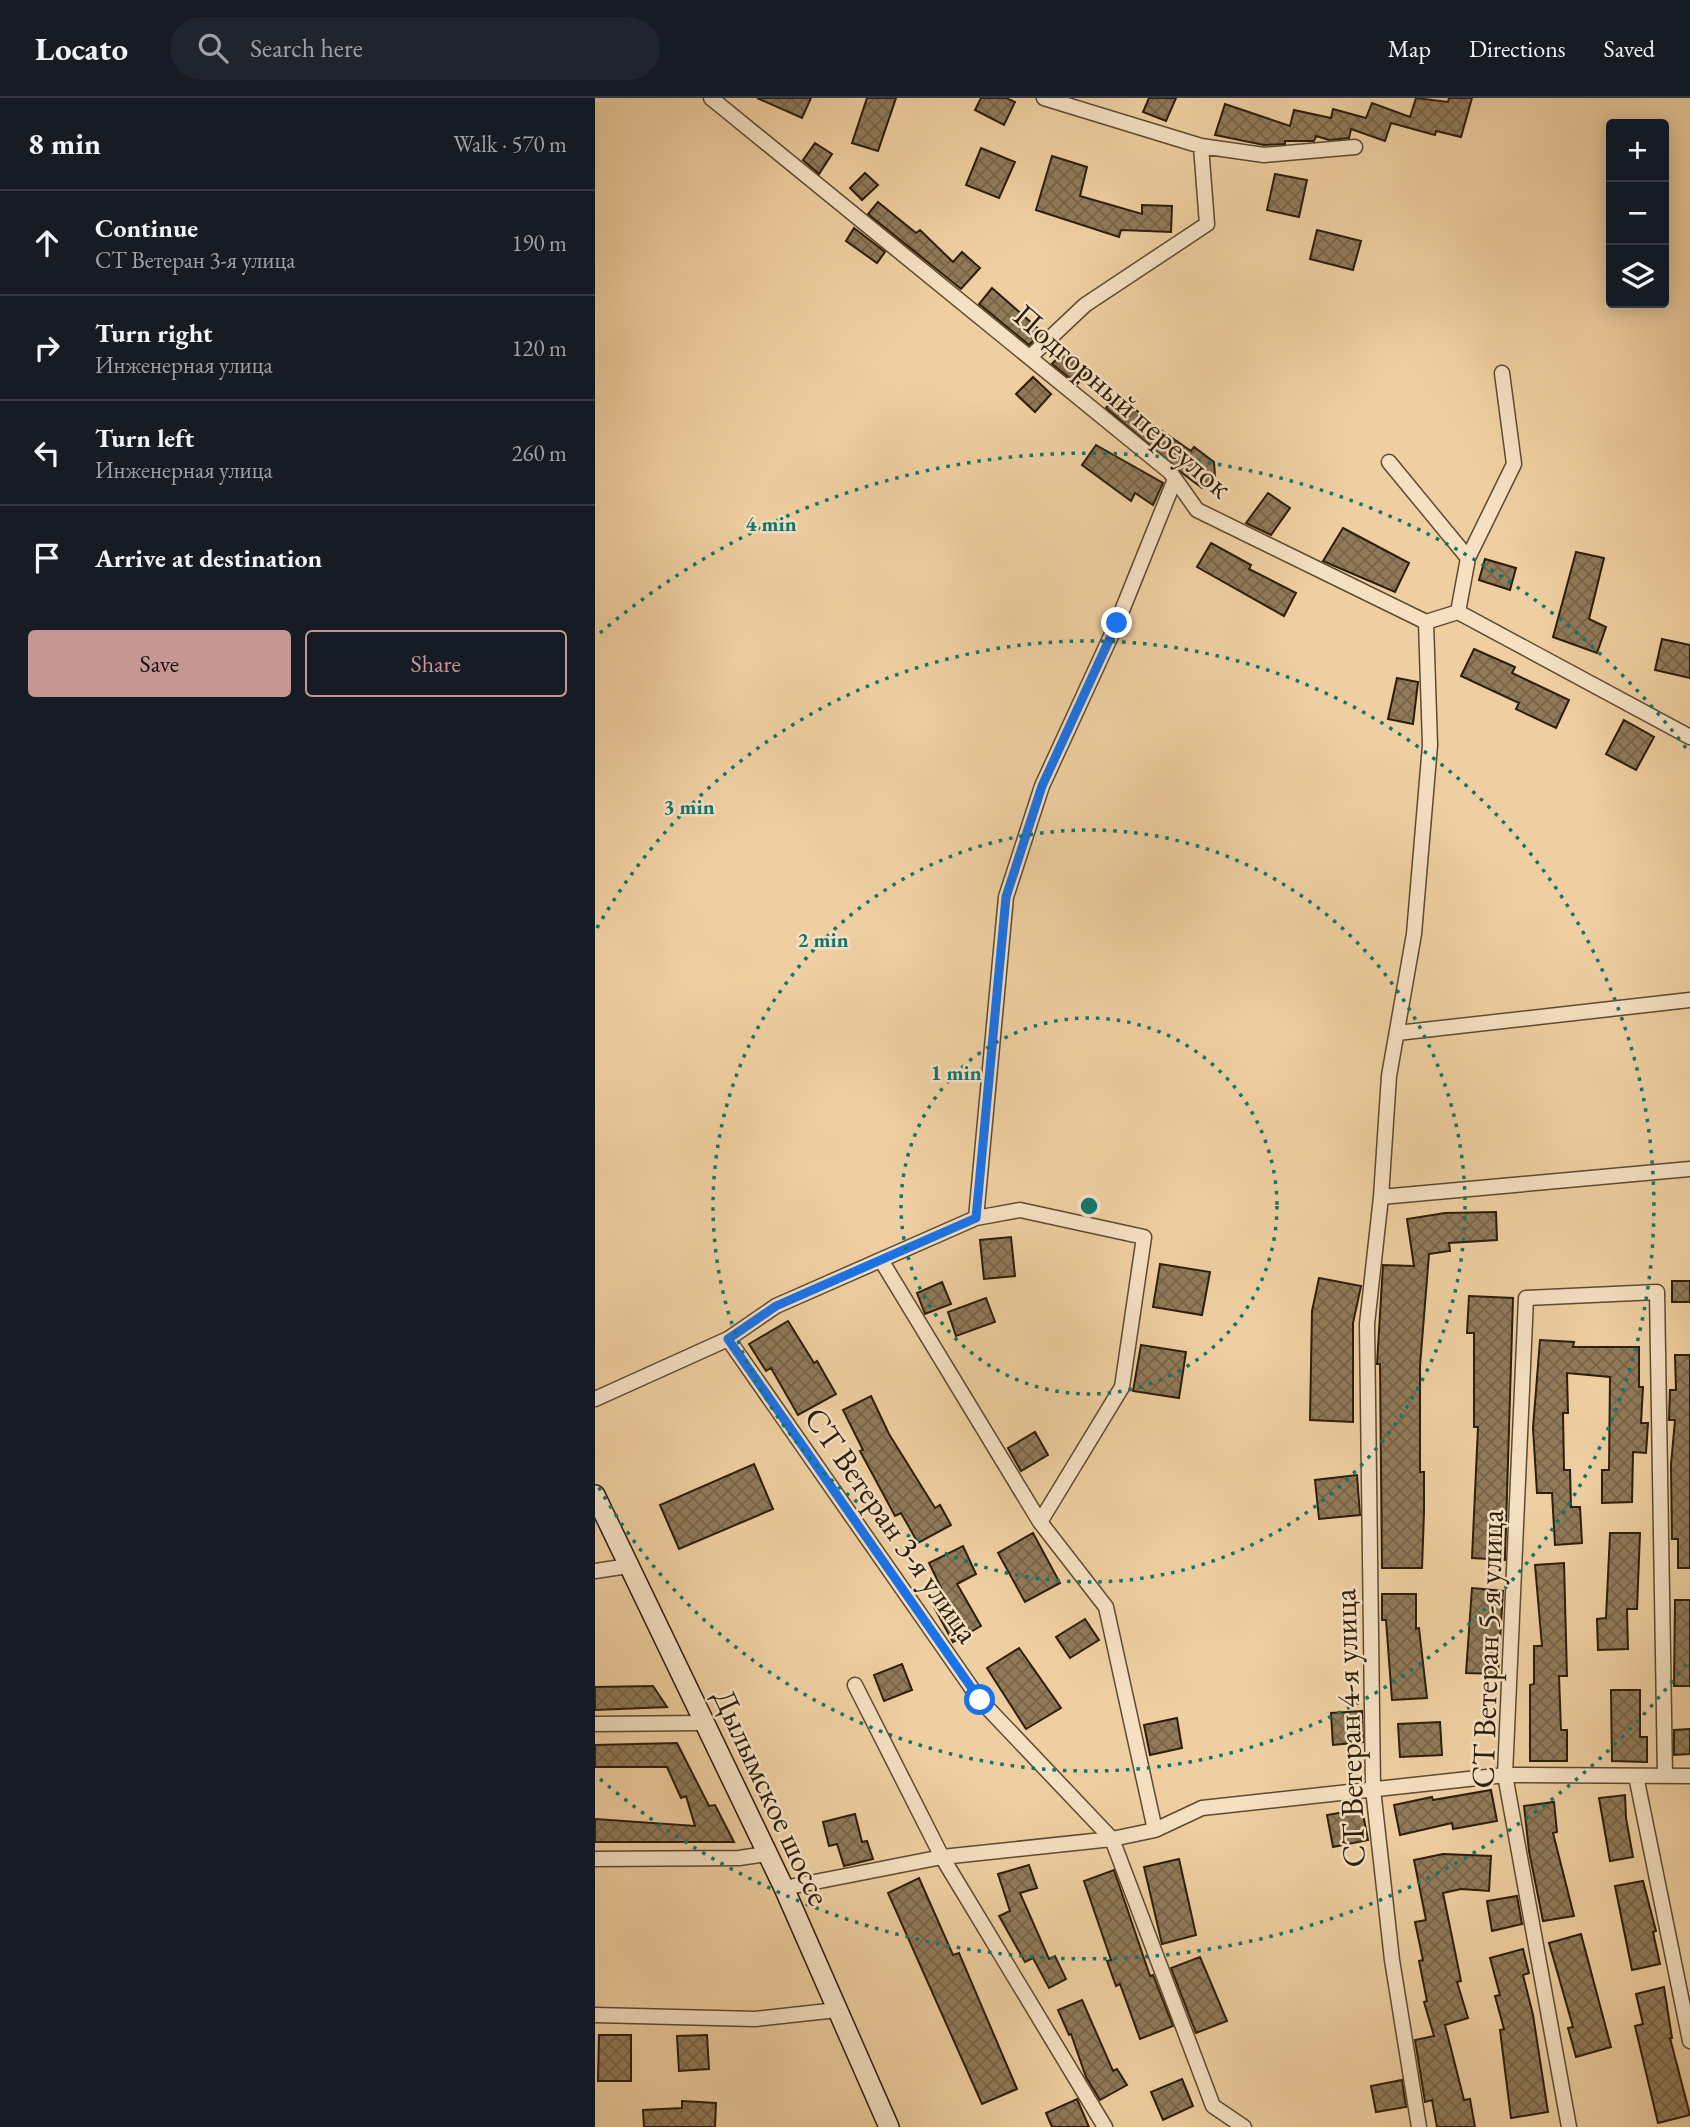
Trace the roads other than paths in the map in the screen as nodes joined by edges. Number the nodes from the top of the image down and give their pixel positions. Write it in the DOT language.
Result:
graph roads {
  1 [pos="711,98"];
  2 [pos="1044,98"];
  3 [pos="1201,146"];
  4 [pos="1355,147"];
  5 [pos="1031,356"];
  6 [pos="1502,373"];
  7 [pos="1389,462"];
  8 [pos="1175,479"];
  9 [pos="1468,558"];
  10 [pos="1458,612"];
  11 [pos="1426,622"];
  12 [pos="1690,737"];
  13 [pos="1690,1000"];
  14 [pos="1397,1033"];
  15 [pos="1690,1170"];
  16 [pos="1381,1198"];
  17 [pos="976,1218"];
  18 [pos="881,1260"];
  19 [pos="728,1339"];
  20 [pos="595,1399"];
  21 [pos="595,1495"];
  22 [pos="1040,1522"];
  23 [pos="628,1566"];
  24 [pos="595,1572"];
  25 [pos="855,1685"];
  26 [pos="704,1723"];
  27 [pos="595,1724"];
  28 [pos="1505,1775"];
  29 [pos="1665,1775"];
  30 [pos="1636,1776"];
  31 [pos="1690,1776"];
  32 [pos="1373,1789"];
  33 [pos="1155,1830"];
  34 [pos="1112,1839"];
  35 [pos="767,1854"];
  36 [pos="942,1857"];
  37 [pos="595,1859"];
  38 [pos="784,1888"];
  39 [pos="838,2010"];
  40 [pos="595,2015"];
  41 [pos="1690,2040"];
  42 [pos="890,2127"];
  43 [pos="1105,2127"];
  44 [pos="1244,2127"];
  45 [pos="1419,2127"];
  46 [pos="1569,2127"];
  1 -- 5 [label="street, Подгорный переулок"];
  2 -- 3 [label="street"];
  3 -- 4 [label="street"];
  3 -- 5 [label="street"];
  5 -- 8 [label="street, Подгорный переулок"];
  6 -- 9 [label="street"];
  7 -- 9 [label="street"];
  8 -- 11 [label="street, Подгорный переулок"];
  8 -- 17 [label="street"];
  9 -- 10 [label="street"];
  10 -- 11 [label="street"];
  10 -- 12 [label="street"];
  11 -- 14 [label="street, СТ Ветеран 4-я улица"];
  13 -- 14 [label="street"];
  14 -- 16 [label="street, СТ Ветеран 4-я улица"];
  15 -- 16 [label="street"];
  16 -- 32 [label="street, СТ Ветеран 4-я улица"];
  17 -- 18 [label="street"];
  17 -- 22 [label="street"];
  18 -- 19 [label="street"];
  18 -- 22 [label="street"];
  19 -- 20 [label="street"];
  19 -- 34 [label="street, СТ Ветеран 3-я улица"];
  21 -- 23 [label="main road, Дылымское шоссе"];
  22 -- 33 [label="street"];
  23 -- 24 [label="street"];
  23 -- 26 [label="main road, Дылымское шоссе"];
  25 -- 36 [label="street"];
  26 -- 27 [label="street"];
  26 -- 35 [label="main road, Дылымское шоссе"];
  28 -- 29 [label="street, СТ Ветеран 5-я улица"];
  28 -- 30 [label="street"];
  28 -- 32 [label="street"];
  28 -- 46 [label="street, СТ Ветеран 5-я улица"];
  29 -- 30 [label="street"];
  29 -- 31 [label="street"];
  30 -- 41 [label="street"];
  32 -- 33 [label="street"];
  32 -- 45 [label="street, СТ Ветеран 4-я улица"];
  33 -- 34 [label="street"];
  34 -- 36 [label="street"];
  34 -- 44 [label="street, СТ Ветеран 3-я улица"];
  35 -- 37 [label="street"];
  35 -- 38 [label="main road, Дылымское шоссе"];
  36 -- 38 [label="street"];
  36 -- 43 [label="street"];
  38 -- 39 [label="main road, Дылымское шоссе"];
  39 -- 40 [label="street"];
  39 -- 42 [label="main road, Дылымское шоссе"];
}
